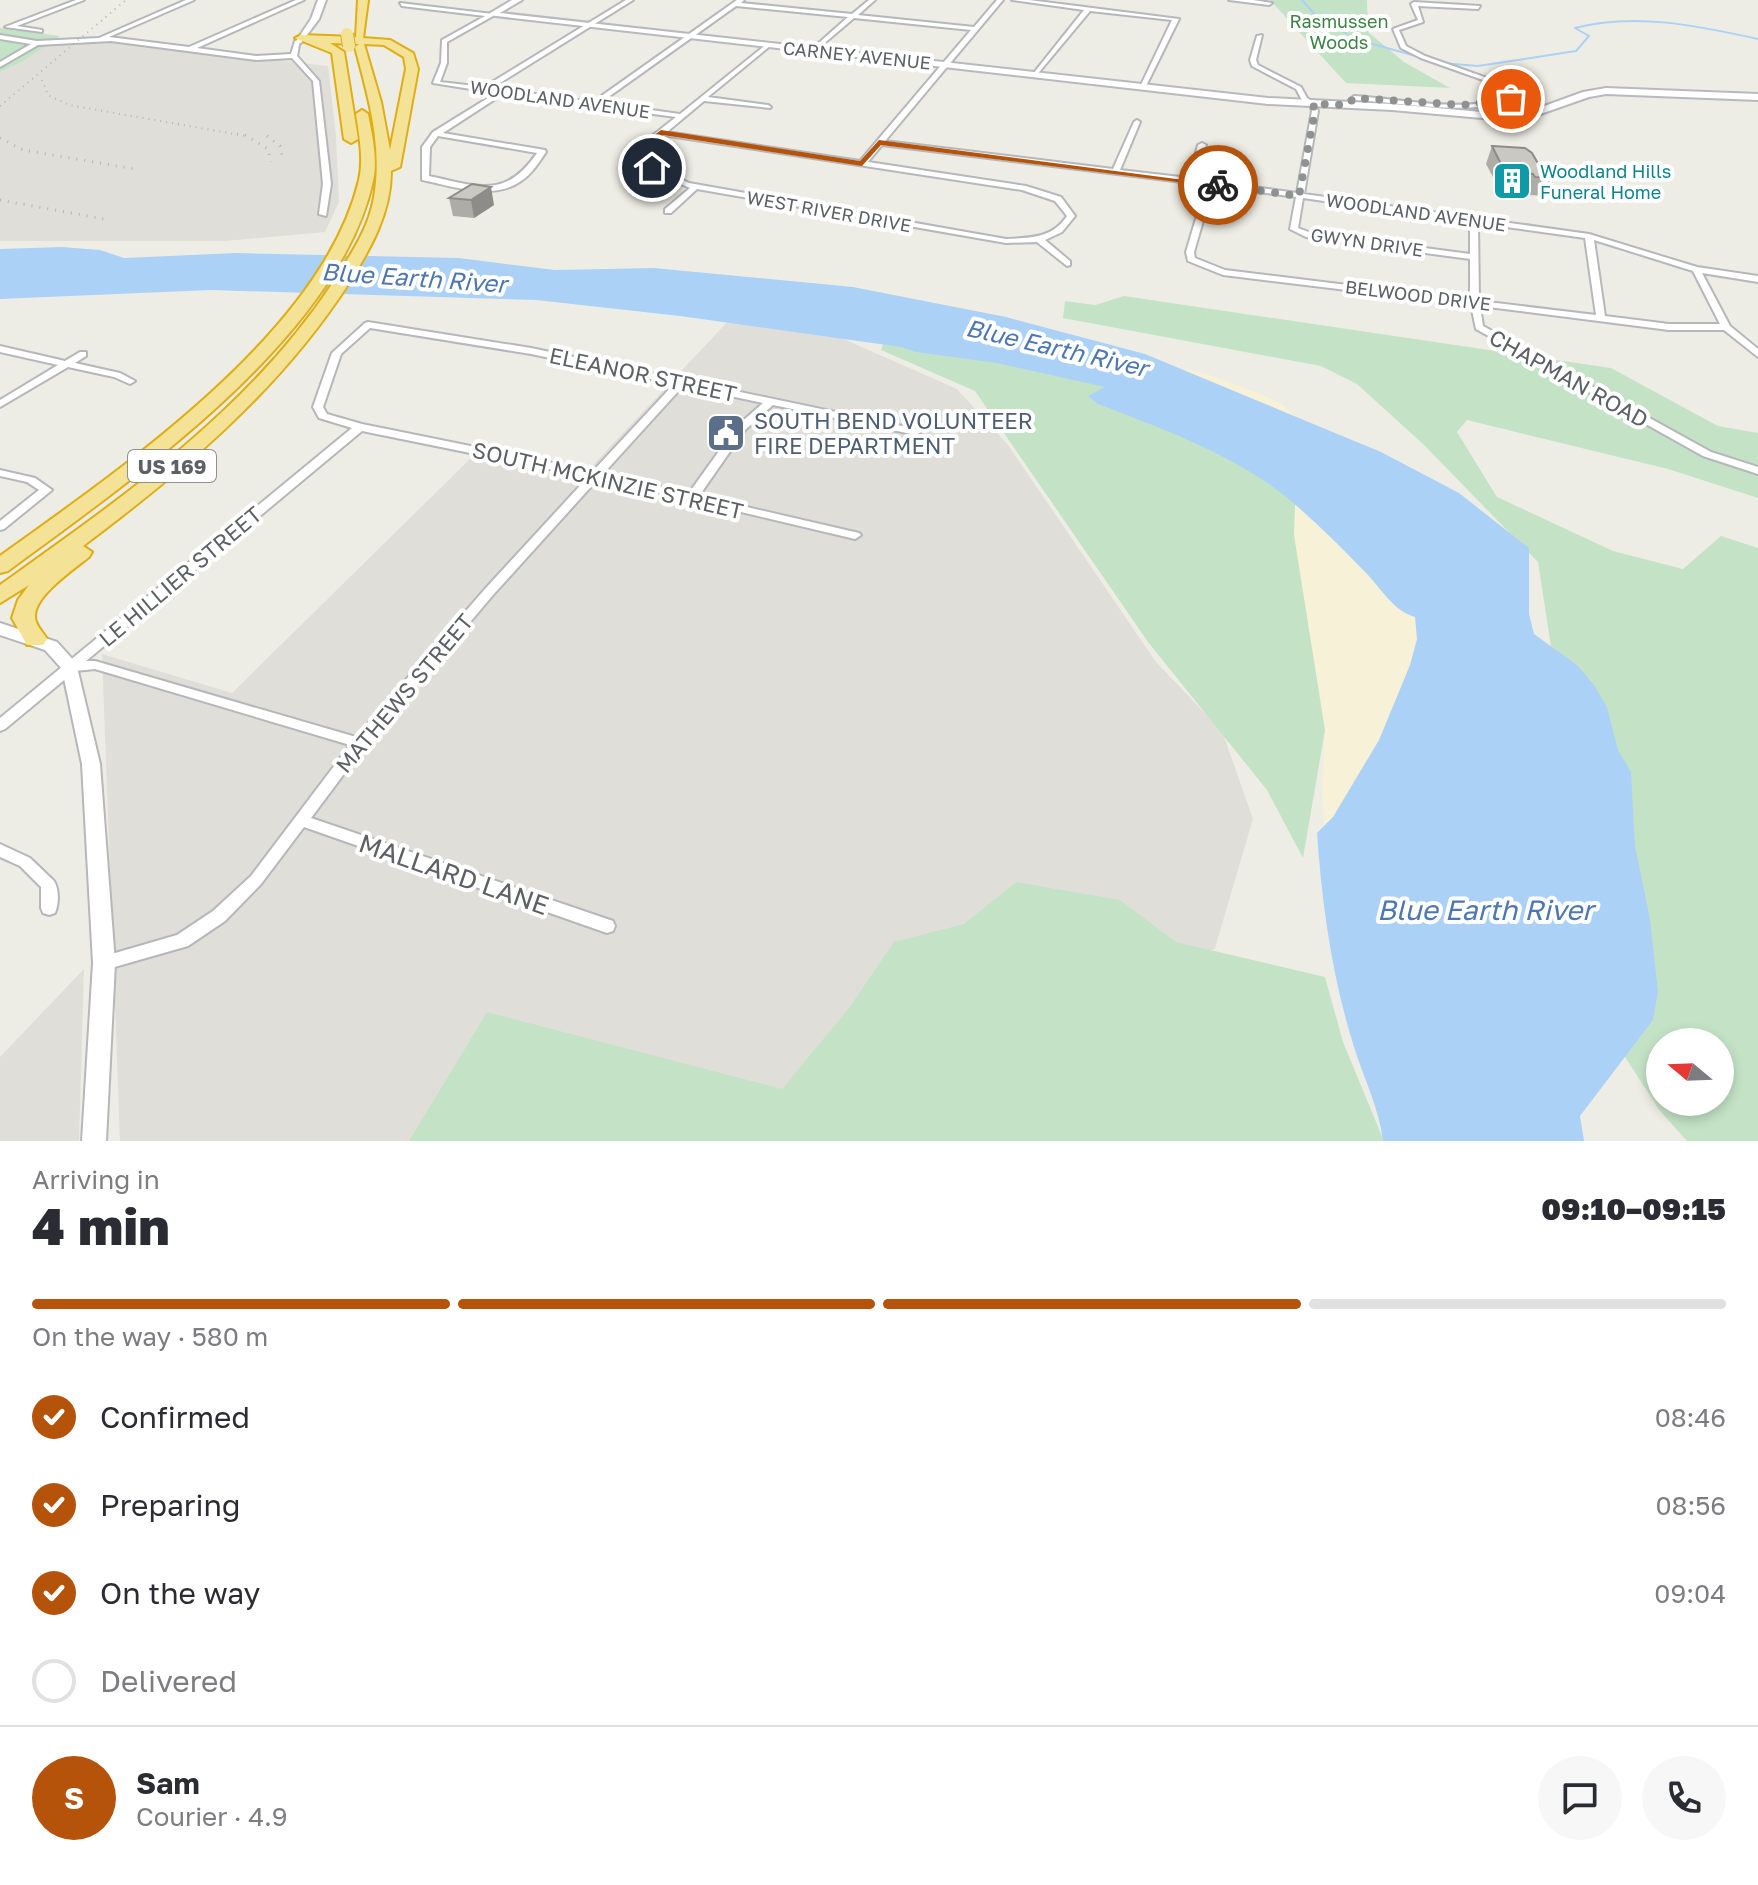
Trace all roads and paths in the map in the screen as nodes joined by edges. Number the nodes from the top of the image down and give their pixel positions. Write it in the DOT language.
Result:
graph roads {
  1 [pos="81,0"];
  2 [pos="191,0"];
  3 [pos="301,0"];
  4 [pos="322,0"];
  5 [pos="409,0"];
  6 [pos="518,0"];
  7 [pos="630,0"];
  8 [pos="872,0"];
  9 [pos="1000,0"];
  10 [pos="1015,0"];
  11 [pos="1232,0"];
  12 [pos="355,1"];
  13 [pos="738,2"];
  14 [pos="1269,3"];
  15 [pos="1478,7"];
  16 [pos="1087,10"];
  17 [pos="491,15"];
  18 [pos="854,17"];
  19 [pos="4,26"];
  20 [pos="588,26"];
  21 [pos="976,29"];
  22 [pos="40,31"];
  23 [pos="1260,36"];
  24 [pos="0,37"];
  25 [pos="353,37"];
  26 [pos="689,37"];
  27 [pos="100,39"];
  28 [pos="330,42"];
  29 [pos="37,43"];
  30 [pos="299,43"];
  31 [pos="768,45"];
  32 [pos="190,49"];
  33 [pos="814,50"];
  34 [pos="0,65"];
  35 [pos="945,65"];
  36 [pos="1035,75"];
  37 [pos="1143,87"];
  38 [pos="486,89"];
  39 [pos="502,92"];
  40 [pos="1758,97"];
  41 [pos="705,99"];
  42 [pos="594,104"];
  43 [pos="1313,104"];
  44 [pos="1347,105"];
  45 [pos="768,107"];
  46 [pos="683,116"];
  47 [pos="1137,122"];
  48 [pos="661,133"];
  49 [pos="436,134"];
  50 [pos="879,142"];
  51 [pos="1202,145"];
  52 [pos="862,164"];
  53 [pos="1116,171"];
  54 [pos="1192,181"];
  55 [pos="1210,183"];
  56 [pos="695,187"];
  57 [pos="1299,196"];
  58 [pos="382,198"];
  59 [pos="668,211"];
  60 [pos="323,214"];
  61 [pos="354,218"];
  62 [pos="1474,220"];
  63 [pos="1589,236"];
  64 [pos="1040,240"];
  65 [pos="1475,257"];
  66 [pos="1067,263"];
  67 [pos="1696,269"];
  68 [pos="1758,279"];
  69 [pos="1475,302"];
  70 [pos="1601,318"];
  71 [pos="368,325"];
  72 [pos="1726,327"];
  73 [pos="0,349"];
  74 [pos="83,354"];
  75 [pos="1758,354"];
  76 [pos="67,363"];
  77 [pos="130,381"];
  78 [pos="680,383"];
  79 [pos="771,401"];
  80 [pos="0,404"];
  81 [pos="360,427"];
  82 [pos="916,432"];
  83 [pos="1758,471"];
  84 [pos="166,472"];
  85 [pos="0,473"];
  86 [pos="595,475"];
  87 [pos="691,499"];
  88 [pos="0,527"];
  89 [pos="855,535"];
  90 [pos="0,566"];
  91 [pos="0,596"];
  92 [pos="0,629"];
  93 [pos="35,639"];
  94 [pos="70,667"];
  95 [pos="0,726"];
  96 [pos="359,743"];
  97 [pos="302,821"];
  98 [pos="0,850"];
  99 [pos="49,908"];
  100 [pos="607,926"];
  101 [pos="104,963"];
  102 [pos="94,1141"];
  1 -- 19 [label="street"];
  2 -- 27 [label="street"];
  3 -- 32 [label="street"];
  4 -- 30 [label="main road"];
  5 -- 17 [label="street, CARNEY AVENUE"];
  6 -- 17 [label="main road"];
  7 -- 20 [label="street"];
  8 -- 18 [label="street"];
  9 -- 21 [label="street"];
  10 -- 16 [label="street"];
  11 -- 14 [label="street"];
  12 -- 25 [label="highway, US 169"];
  13 -- 18 [label="street"];
  13 -- 26 [label="street"];
  15 -- 44 [label="street"];
  16 -- 36 [label="street"];
  16 -- 37 [label="street"];
  17 -- 20 [label="main road, CARNEY AVENUE"];
  17 -- 38 [label="street, WOODLAND AVENUE"];
  18 -- 21 [label="street"];
  18 -- 33 [label="street"];
  19 -- 22 [label="street"];
  20 -- 26 [label="main road, CARNEY AVENUE"];
  20 -- 38 [label="street"];
  21 -- 35 [label="street"];
  23 -- 43 [label="street"];
  24 -- 29 [label="street"];
  25 -- 58 [label="highway, US 169"];
  25 -- 61 [label="highway, US 169"];
  26 -- 31 [label="main road, CARNEY AVENUE"];
  26 -- 42 [label="street"];
  27 -- 29 [label="street"];
  27 -- 32 [label="street"];
  28 -- 30 [label="highway"];
  28 -- 58 [label="highway"];
  28 -- 61 [label="highway"];
  29 -- 34 [label="street"];
  30 -- 32 [label="street"];
  30 -- 60 [label="street"];
  31 -- 33 [label="main road, CARNEY AVENUE"];
  31 -- 41 [label="street, WEST RIVER DRIVE"];
  33 -- 35 [label="main road, CARNEY AVENUE"];
  35 -- 36 [label="main road, CARNEY AVENUE"];
  35 -- 50 [label="street"];
  36 -- 37 [label="main road, CARNEY AVENUE"];
  37 -- 43 [label="main road, CARNEY AVENUE"];
  38 -- 39 [label="street, WOODLAND AVENUE"];
  39 -- 42 [label="street, WOODLAND AVENUE"];
  39 -- 49 [label="street"];
  40 -- 44 [label="main road, CARNEY AVENUE"];
  41 -- 45 [label="street"];
  41 -- 46 [label="street, WEST RIVER DRIVE"];
  42 -- 46 [label="street, WOODLAND AVENUE"];
  43 -- 44 [label="main road, CARNEY AVENUE"];
  43 -- 57 [label="street"];
  46 -- 48 [label="street, WEST RIVER DRIVE"];
  47 -- 53 [label="street"];
  48 -- 52 [label="street, WOODLAND AVENUE"];
  48 -- 56 [label="street, WEST RIVER DRIVE"];
  49 -- 49 [label="street"];
  50 -- 52 [label="street"];
  50 -- 53 [label="street, WOODLAND AVENUE"];
  51 -- 54 [label="street"];
  52 -- 64 [label="street, WOODLAND AVENUE"];
  53 -- 54 [label="street, WOODLAND AVENUE"];
  54 -- 55 [label="street, WOODLAND AVENUE"];
  55 -- 57 [label="street, WOODLAND AVENUE"];
  55 -- 69 [label="street, BELWOOD DRIVE"];
  56 -- 59 [label="street"];
  56 -- 64 [label="street, WEST RIVER DRIVE"];
  57 -- 62 [label="street, WOODLAND AVENUE"];
  57 -- 65 [label="street, GWYN DRIVE"];
  58 -- 84 [label="highway, US 169"];
  61 -- 90 [label="highway, US 169"];
  62 -- 63 [label="street, WOODLAND AVENUE"];
  62 -- 65 [label="street, CHAPMAN ROAD"];
  63 -- 67 [label="street, WOODLAND AVENUE"];
  63 -- 70 [label="street"];
  64 -- 66 [label="street"];
  65 -- 69 [label="street, CHAPMAN ROAD"];
  67 -- 68 [label="street, WOODLAND AVENUE"];
  67 -- 72 [label="street"];
  69 -- 70 [label="street, BELWOOD DRIVE"];
  69 -- 83 [label="street, CHAPMAN ROAD"];
  70 -- 72 [label="street, BELWOOD DRIVE"];
  71 -- 78 [label="street, ELEANOR STREET"];
  71 -- 81 [label="street, SOUTH MCKINZIE STREET"];
  72 -- 75 [label="street"];
  73 -- 76 [label="street"];
  74 -- 76 [label="street"];
  76 -- 77 [label="street"];
  76 -- 80 [label="street"];
  78 -- 79 [label="street, ELEANOR STREET"];
  78 -- 86 [label="street, MATHEWS STREET"];
  79 -- 82 [label="street, ELEANOR STREET"];
  79 -- 87 [label="street"];
  81 -- 86 [label="street, SOUTH MCKINZIE STREET"];
  81 -- 94 [label="street, LE HILLIER STREET"];
  84 -- 91 [label="highway, US 169"];
  84 -- 93 [label="highway"];
  85 -- 88 [label="street"];
  86 -- 87 [label="street, SOUTH MCKINZIE STREET"];
  86 -- 96 [label="street, MATHEWS STREET"];
  87 -- 89 [label="street, SOUTH MCKINZIE STREET"];
  92 -- 93 [label="street"];
  93 -- 94 [label="street"];
  94 -- 95 [label="street, LE HILLIER STREET"];
  94 -- 96 [label="street"];
  94 -- 101 [label="street"];
  96 -- 97 [label="street, MATHEWS STREET"];
  97 -- 100 [label="street, MALLARD LANE"];
  97 -- 101 [label="street, MATHEWS STREET"];
  98 -- 99 [label="street"];
  101 -- 102 [label="street"];
}
